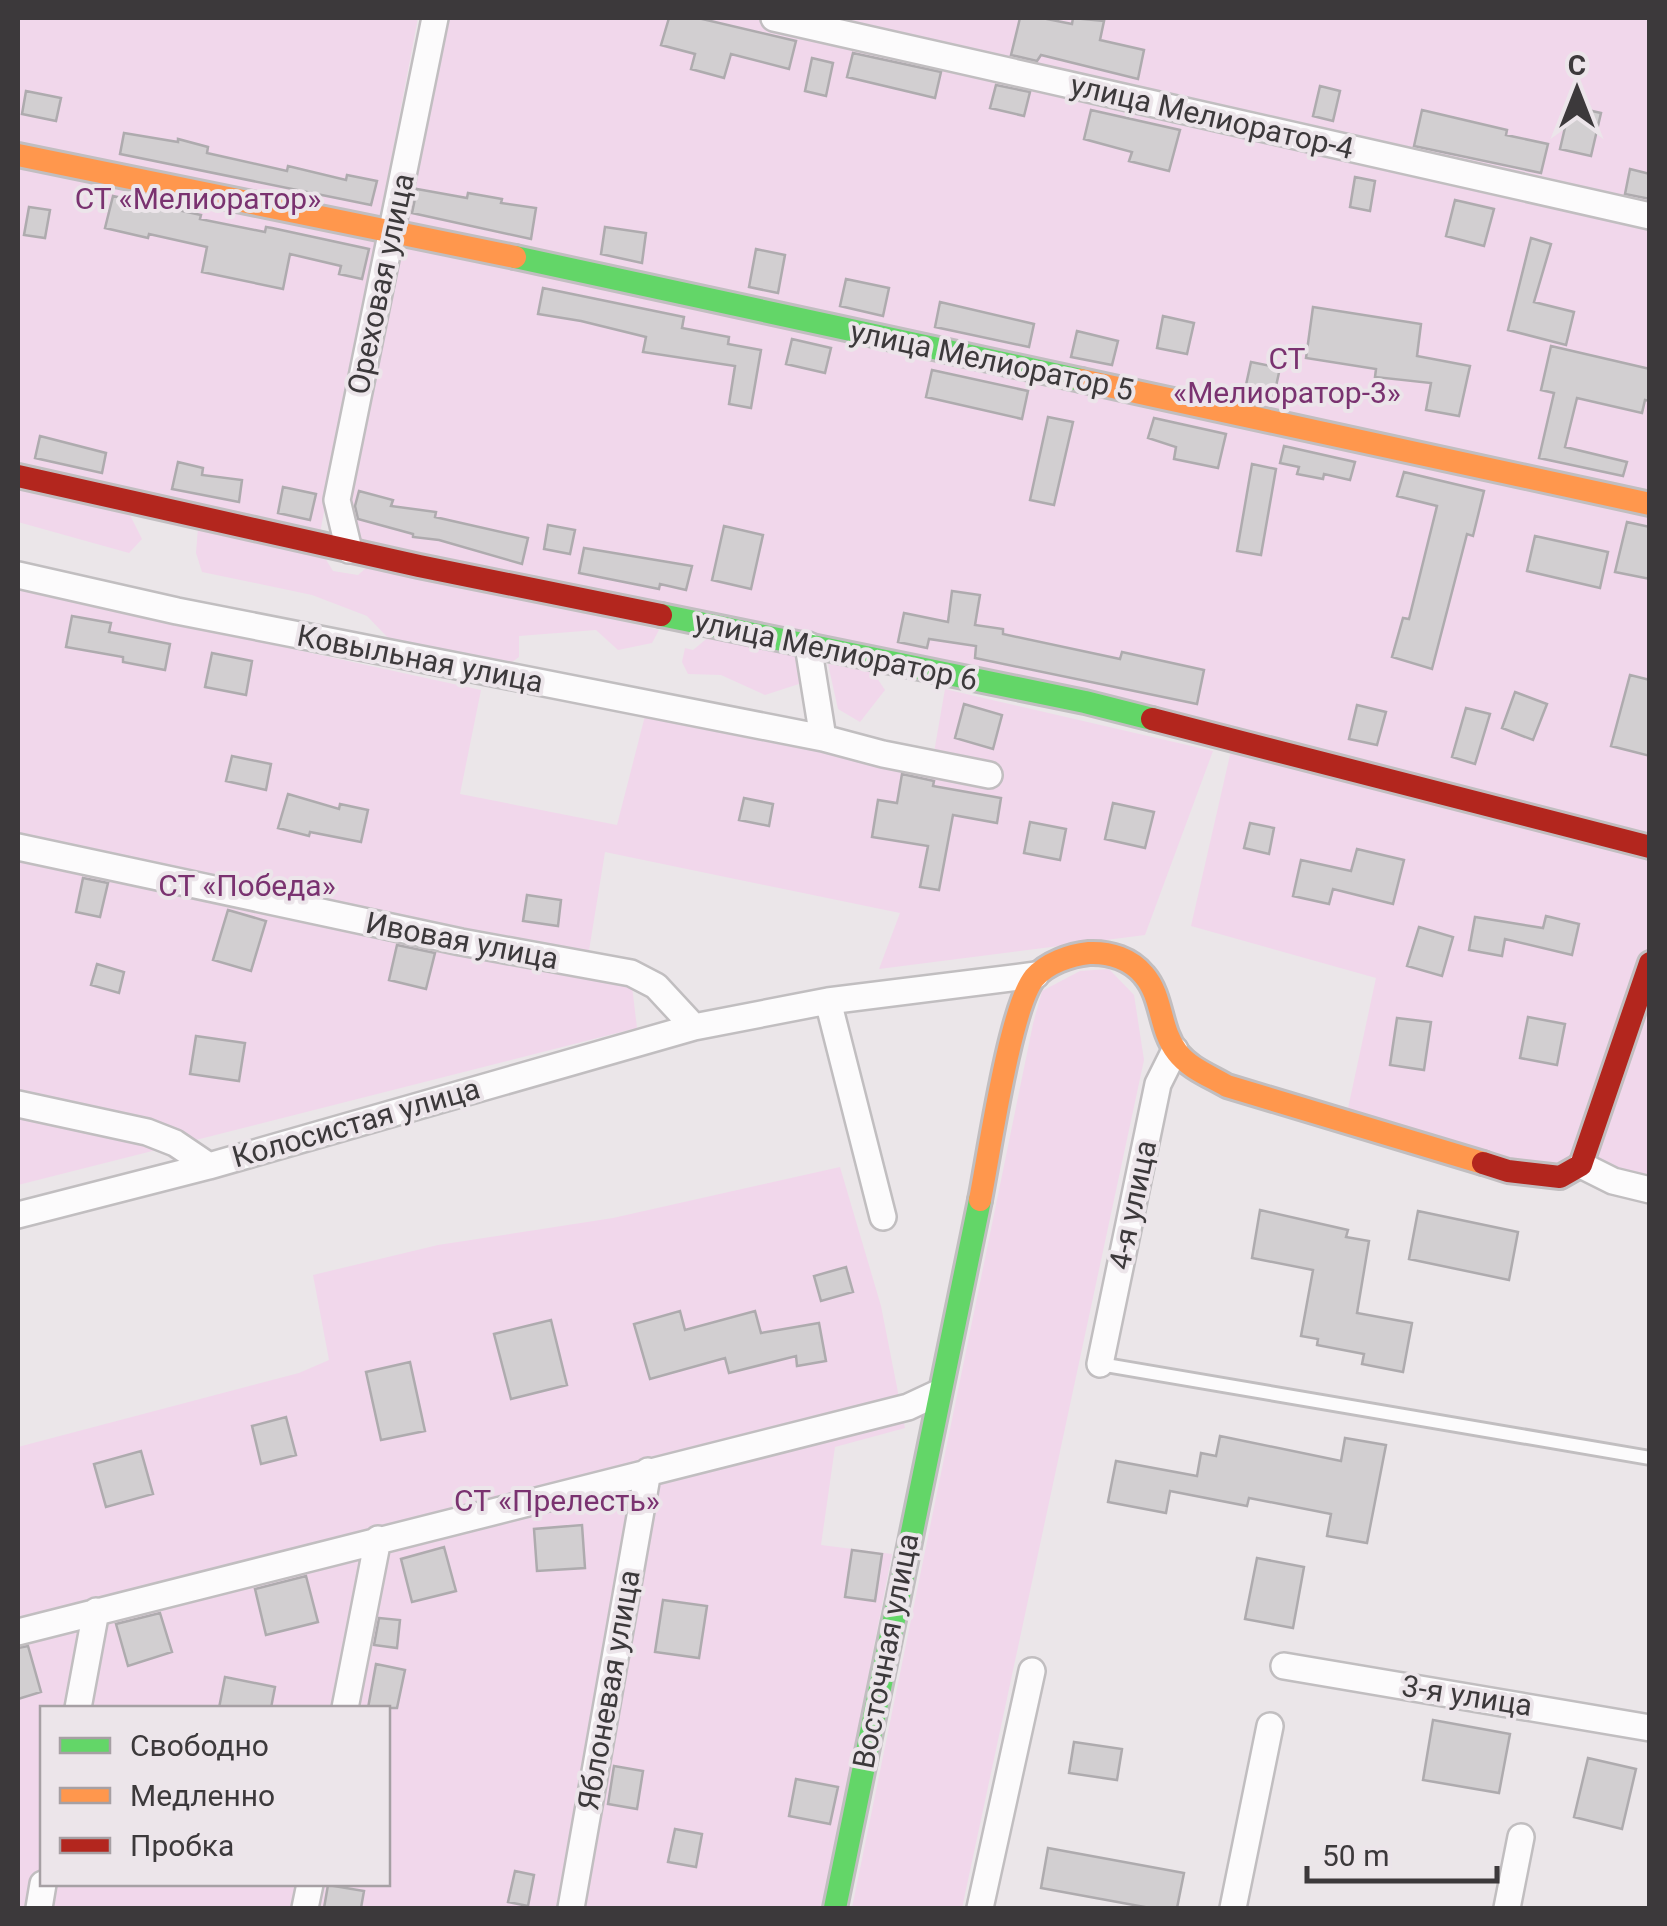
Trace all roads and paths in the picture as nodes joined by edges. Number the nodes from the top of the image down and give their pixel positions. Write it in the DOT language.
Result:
graph roads {
  1 [pos="435,18"];
  2 [pos="774,18"];
  3 [pos="18,154"];
  4 [pos="1650,216"];
  5 [pos="393,231"];
  6 [pos="18,476"];
  7 [pos="1650,504"];
  8 [pos="349,550"];
  9 [pos="18,575"];
  10 [pos="808,645"];
  11 [pos="823,738"];
  12 [pos="990,774"];
  13 [pos="18,847"];
  14 [pos="1650,847"];
  15 [pos="1650,963"];
  16 [pos="1036,976"];
  17 [pos="828,1001"];
  18 [pos="703,1025"];
  19 [pos="1176,1050"];
  20 [pos="18,1104"];
  21 [pos="1580,1165"];
  22 [pos="208,1166"];
  23 [pos="1650,1190"];
  24 [pos="18,1215"];
  25 [pos="883,1216"];
  26 [pos="1100,1364"];
  27 [pos="938,1393"];
  28 [pos="1650,1458"];
  29 [pos="648,1471"];
  30 [pos="378,1540"];
  31 [pos="96,1611"];
  32 [pos="18,1632"];
  33 [pos="1284,1666"];
  34 [pos="1032,1671"];
  35 [pos="78,1706"];
  36 [pos="345,1706"];
  37 [pos="1270,1726"];
  38 [pos="1650,1728"];
  39 [pos="1521,1837"];
  40 [pos="571,1908"];
  41 [pos="835,1908"];
  42 [pos="980,1908"];
  43 [pos="1233,1908"];
  44 [pos="1506,1908"];
  1 -- 5 [label="street, Ореховая улица"];
  2 -- 4 [label="street, улица Мелиоратор-4"];
  3 -- 5 [label="street, улица Мелиоратор 5"];
  5 -- 7 [label="street, улица Мелиоратор 5"];
  5 -- 8 [label="street, Ореховая улица"];
  6 -- 8 [label="street, улица Мелиоратор 6"];
  8 -- 10 [label="street, улица Мелиоратор 6"];
  9 -- 11 [label="street, Ковыльная улица"];
  10 -- 11 [label="street"];
  10 -- 14 [label="street, улица Мелиоратор 6"];
  11 -- 12 [label="street, Ковыльная улица"];
  13 -- 18 [label="street, Ивовая улица"];
  15 -- 21 [label="street"];
  16 -- 17 [label="street, Колосистая улица"];
  16 -- 19 [label="street"];
  16 -- 27 [label="street, Восточная улица"];
  17 -- 18 [label="street, Колосистая улица"];
  17 -- 25 [label="street"];
  18 -- 22 [label="street, Колосистая улица"];
  19 -- 21 [label="street"];
  19 -- 26 [label="street, 4-я улица"];
  20 -- 22 [label="street"];
  21 -- 23 [label="street"];
  22 -- 24 [label="street, Колосистая улица"];
  26 -- 28 [label="lane"];
  27 -- 29 [label="street"];
  27 -- 41 [label="street, Восточная улица"];
  29 -- 30 [label="street"];
  29 -- 40 [label="street, Яблоневая улица"];
  30 -- 31 [label="street"];
  30 -- 36 [label="street"];
  31 -- 32 [label="street"];
  31 -- 35 [label="street"];
  33 -- 38 [label="street, 3-я улица"];
  34 -- 42 [label="street"];
  37 -- 43 [label="street"];
  39 -- 44 [label="street"];
}
